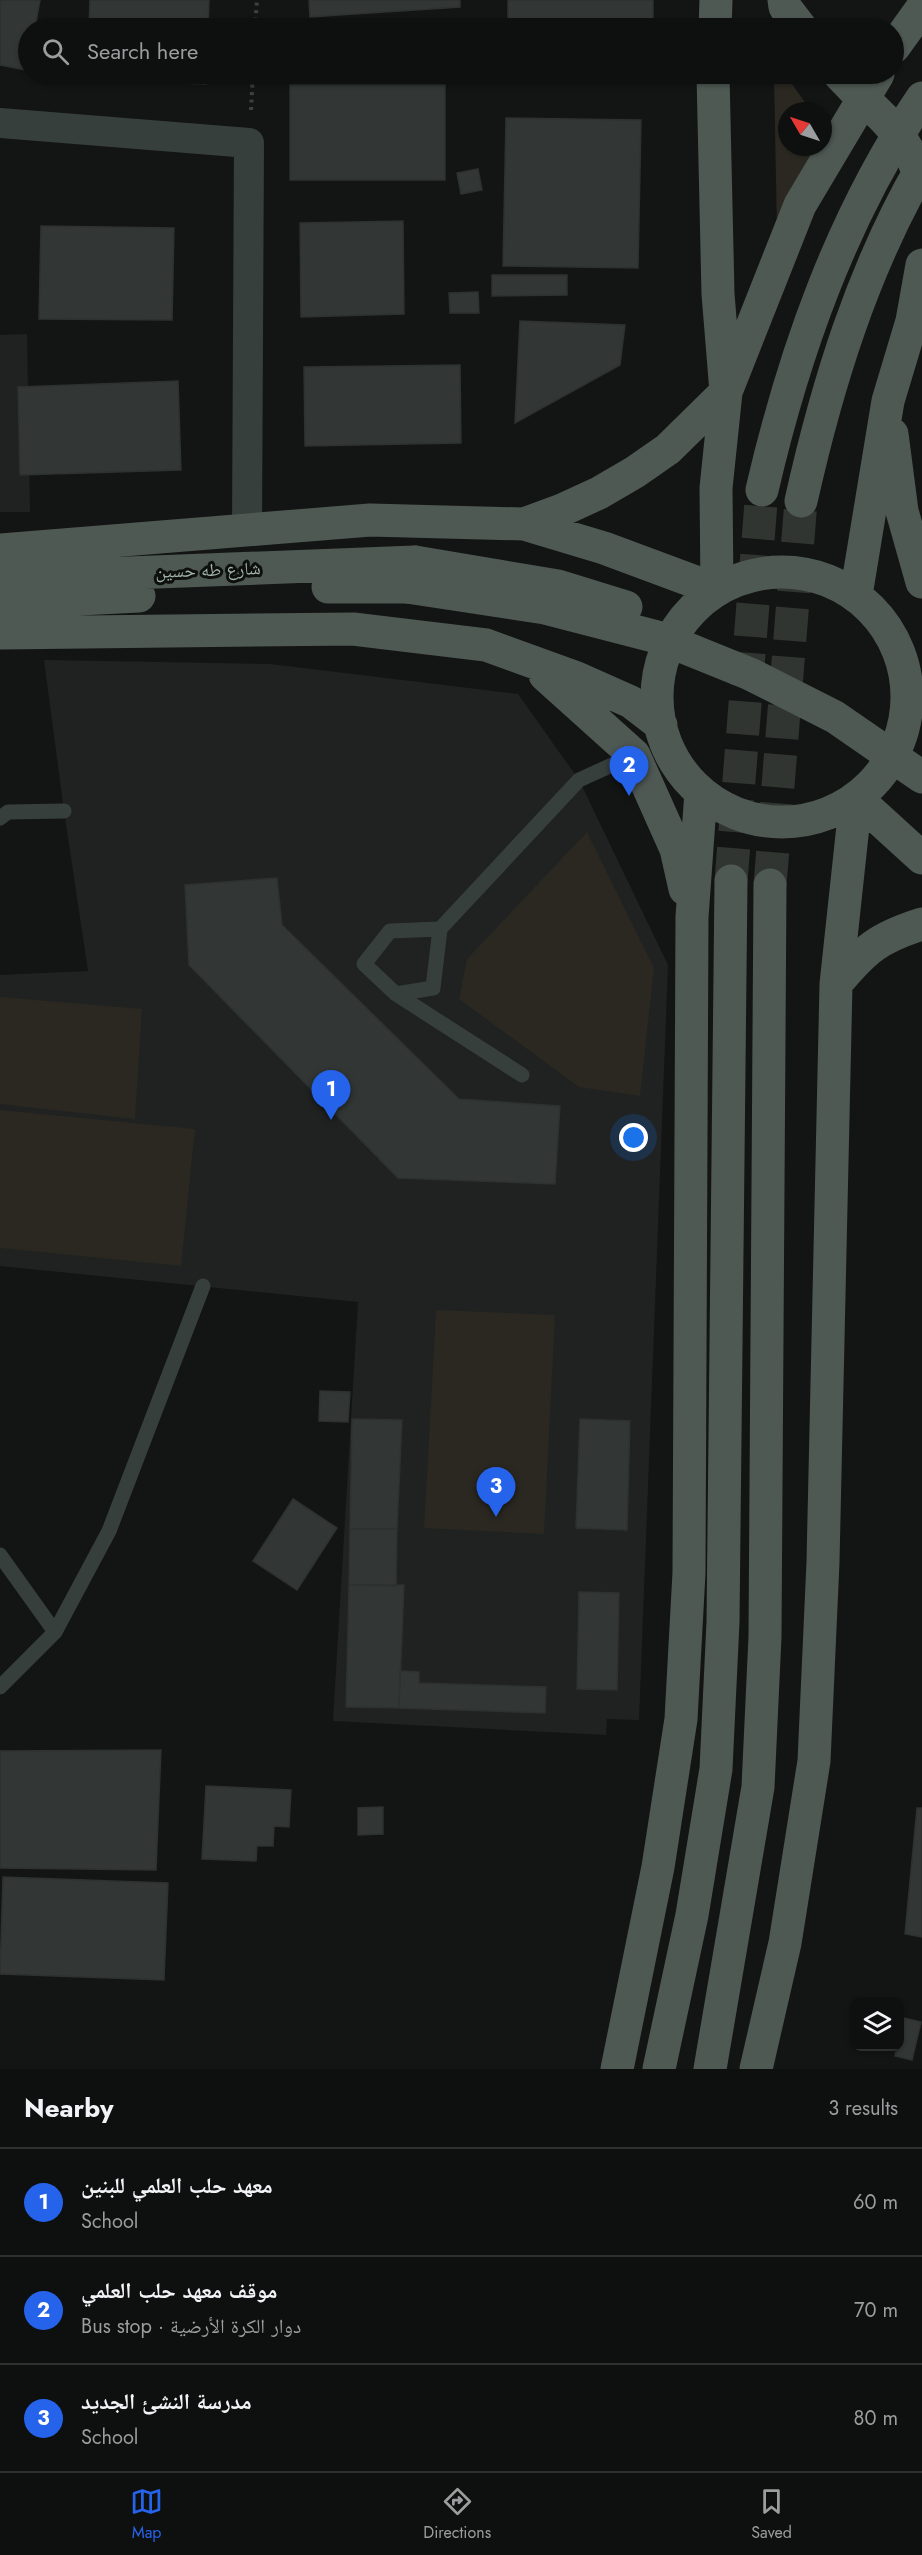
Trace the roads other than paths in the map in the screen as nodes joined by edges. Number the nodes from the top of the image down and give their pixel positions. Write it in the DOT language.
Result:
graph roads {
  1 [pos="716,0"];
  2 [pos="784,0"];
  3 [pos="922,8"];
  4 [pos="715,18"];
  5 [pos="793,18"];
  6 [pos="904,33"];
  7 [pos="713,84"];
  8 [pos="870,86"];
  9 [pos="922,98"];
  10 [pos="0,123"];
  11 [pos="922,167"];
  12 [pos="922,185"];
  13 [pos="922,265"];
  14 [pos="917,312"];
  15 [pos="726,392"];
  16 [pos="888,401"];
  17 [pos="762,490"];
  18 [pos="801,501"];
  19 [pos="524,524"];
  20 [pos="247,529"];
  21 [pos="0,550"];
  22 [pos="411,574"];
  23 [pos="0,578"];
  24 [pos="922,582"];
  25 [pos="717,590"];
  26 [pos="856,595"];
  27 [pos="0,603"];
  28 [pos="0,633"];
  29 [pos="522,657"];
  30 [pos="914,716"];
  31 [pos="661,725"];
  32 [pos="922,749"];
  33 [pos="634,755"];
  34 [pos="922,777"];
  35 [pos="701,792"];
  36 [pos="856,798"];
  37 [pos="64,811"];
  38 [pos="0,818"];
  39 [pos="922,858"];
  40 [pos="731,881"];
  41 [pos="770,885"];
  42 [pos="692,917"];
  43 [pos="922,924"];
  44 [pos="440,929"];
  45 [pos="836,984"];
  46 [pos="396,994"];
  47 [pos="522,1075"];
  48 [pos="203,1287"];
  49 [pos="0,1555"];
  50 [pos="55,1632"];
  51 [pos="0,1687"];
  52 [pos="617,2069"];
  53 [pos="659,2069"];
  54 [pos="710,2069"];
  55 [pos="756,2069"];
  1 -- 4 [label="main road"];
  2 -- 5 [label="main road"];
  3 -- 6 [label="main road"];
  7 -- 15 [label="main road"];
  8 -- 12 [label="main road, bridge"];
  8 -- 15 [label="main road"];
  9 -- 17 [label="main road"];
  10 -- 20 [label="street"];
  11 -- 18 [label="main road"];
  13 -- 14 [label="main road"];
  14 -- 16 [label="main road"];
  15 -- 19 [label="main road"];
  15 -- 25 [label="main road"];
  16 -- 24 [label="main road"];
  16 -- 26 [label="main road"];
  19 -- 20 [label="main road"];
  19 -- 25 [label="main road"];
  20 -- 21 [label="main road"];
  22 -- 23 [label="main road, شارع طه حسين"];
  22 -- 27 [label="main road, شارع طه حسين"];
  22 -- 32 [label="main road, bridge"];
  22 -- 34 [label="main road, bridge"];
  25 -- 26 [label="main road"];
  25 -- 31 [label="main road"];
  26 -- 30 [label="main road"];
  28 -- 29 [label="main road"];
  29 -- 31 [label="main road"];
  29 -- 33 [label="main road"];
  30 -- 36 [label="main road"];
  31 -- 35 [label="main road"];
  33 -- 42 [label="main road"];
  33 -- 44 [label="lane"];
  35 -- 36 [label="main road"];
  35 -- 42 [label="main road"];
  36 -- 39 [label="main road"];
  36 -- 45 [label="main road"];
  37 -- 38 [label="lane"];
  40 -- 53 [label="main road"];
  41 -- 54 [label="main road"];
  42 -- 52 [label="main road"];
  43 -- 45 [label="main road"];
  44 -- 46 [label="lane"];
  44 -- 46 [label="lane"];
  45 -- 55 [label="main road"];
  46 -- 47 [label="lane"];
  48 -- 50 [label="lane"];
  49 -- 50 [label="lane"];
  50 -- 51 [label="lane"];
}
